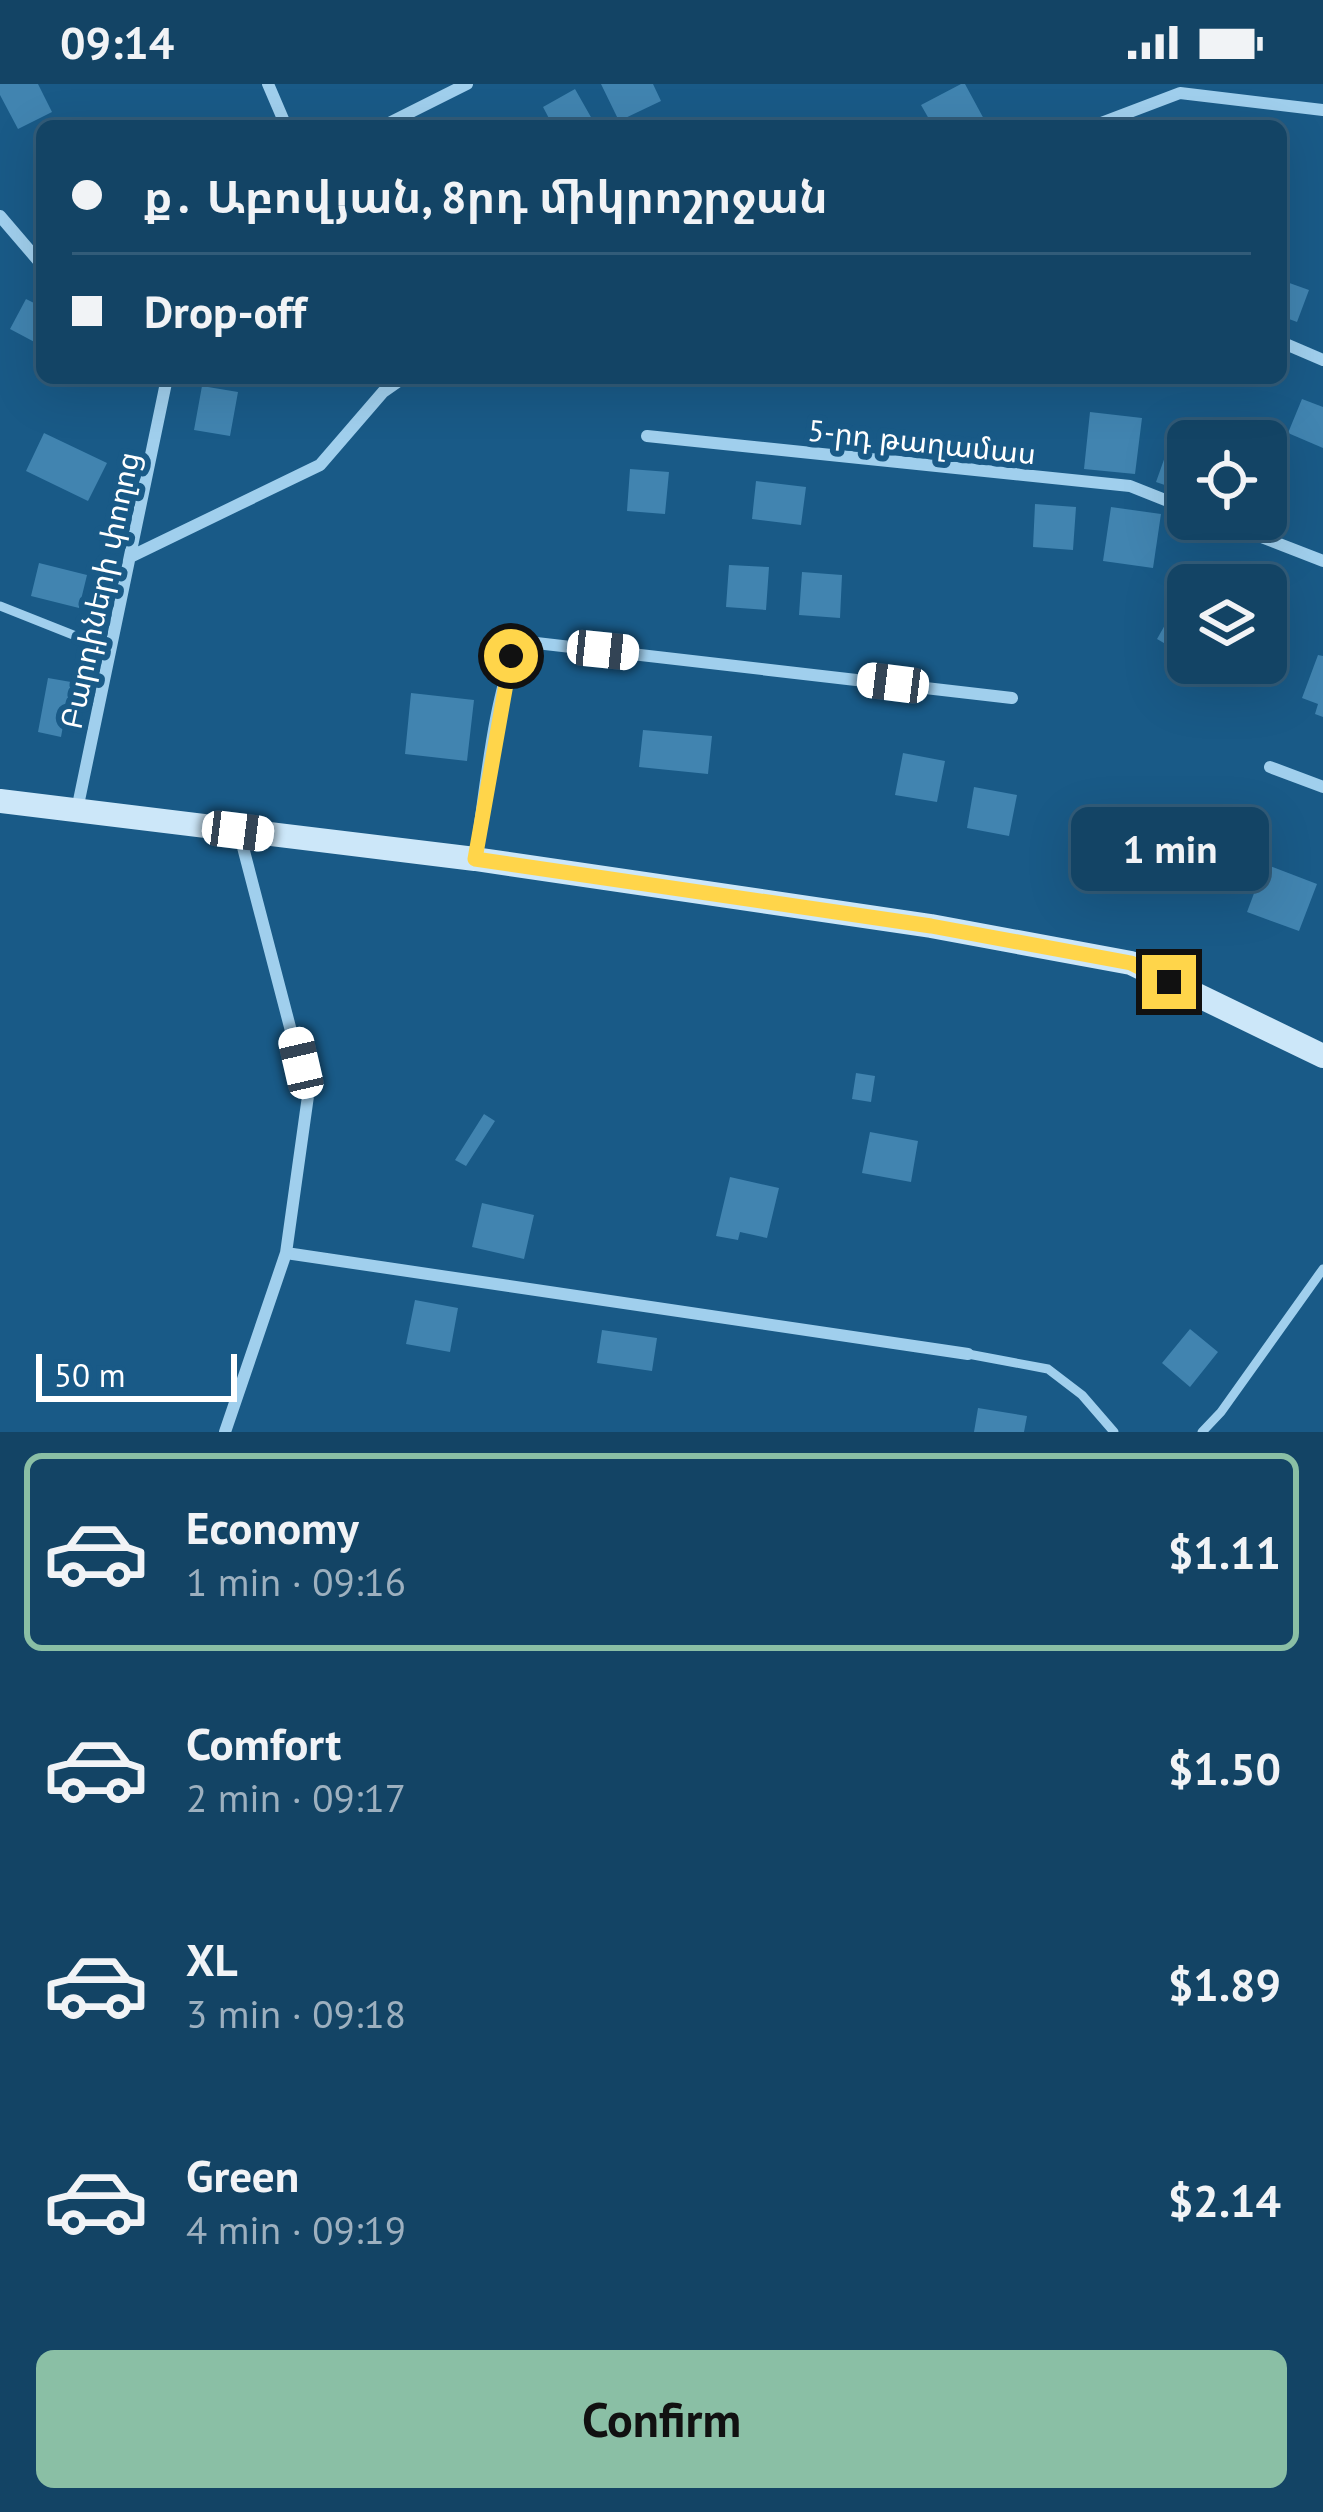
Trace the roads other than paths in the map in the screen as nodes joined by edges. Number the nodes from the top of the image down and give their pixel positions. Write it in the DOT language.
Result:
graph roads {
  1 [pos="268,84"];
  2 [pos="467,84"];
  3 [pos="1323,110"];
  4 [pos="283,120"];
  5 [pos="395,120"];
  6 [pos="1109,120"];
  7 [pos="0,216"];
  8 [pos="36,258"];
  9 [pos="1287,345"];
  10 [pos="1323,360"];
  11 [pos="166,384"];
  12 [pos="394,384"];
  13 [pos="647,436"];
  14 [pos="1167,500"];
  15 [pos="1269,540"];
  16 [pos="130,557"];
  17 [pos="1323,561"];
  18 [pos="0,606"];
  19 [pos="111,650"];
  20 [pos="1012,698"];
  21 [pos="1270,766"];
  22 [pos="1323,787"];
  23 [pos="0,801"];
  24 [pos="77,812"];
  25 [pos="238,831"];
  26 [pos="475,859"];
  27 [pos="1323,1055"];
  28 [pos="286,1253"];
  29 [pos="1323,1269"];
  30 [pos="968,1354"];
  31 [pos="225,1432"];
  32 [pos="1114,1432"];
  33 [pos="1202,1432"];
  1 -- 4 [label="street"];
  2 -- 5 [label="street"];
  3 -- 6 [label="street"];
  7 -- 8 [label="street"];
  9 -- 10 [label="street"];
  11 -- 16 [label="street, Բարդիների փողոց"];
  12 -- 16 [label="street"];
  13 -- 14 [label="street, 5-րդ թաղամաս"];
  15 -- 17 [label="street"];
  16 -- 19 [label="street, Բարդիների փողոց"];
  18 -- 19 [label="lane"];
  19 -- 24 [label="street, Բարդիների փողոց"];
  20 -- 26 [label="street"];
  21 -- 22 [label="street"];
  23 -- 24 [label="main road"];
  24 -- 25 [label="main road"];
  25 -- 26 [label="main road"];
  25 -- 28 [label="street"];
  26 -- 27 [label="main road"];
  28 -- 30 [label="street"];
  28 -- 31 [label="street"];
  29 -- 33 [label="lane"];
  30 -- 32 [label="lane"];
}
